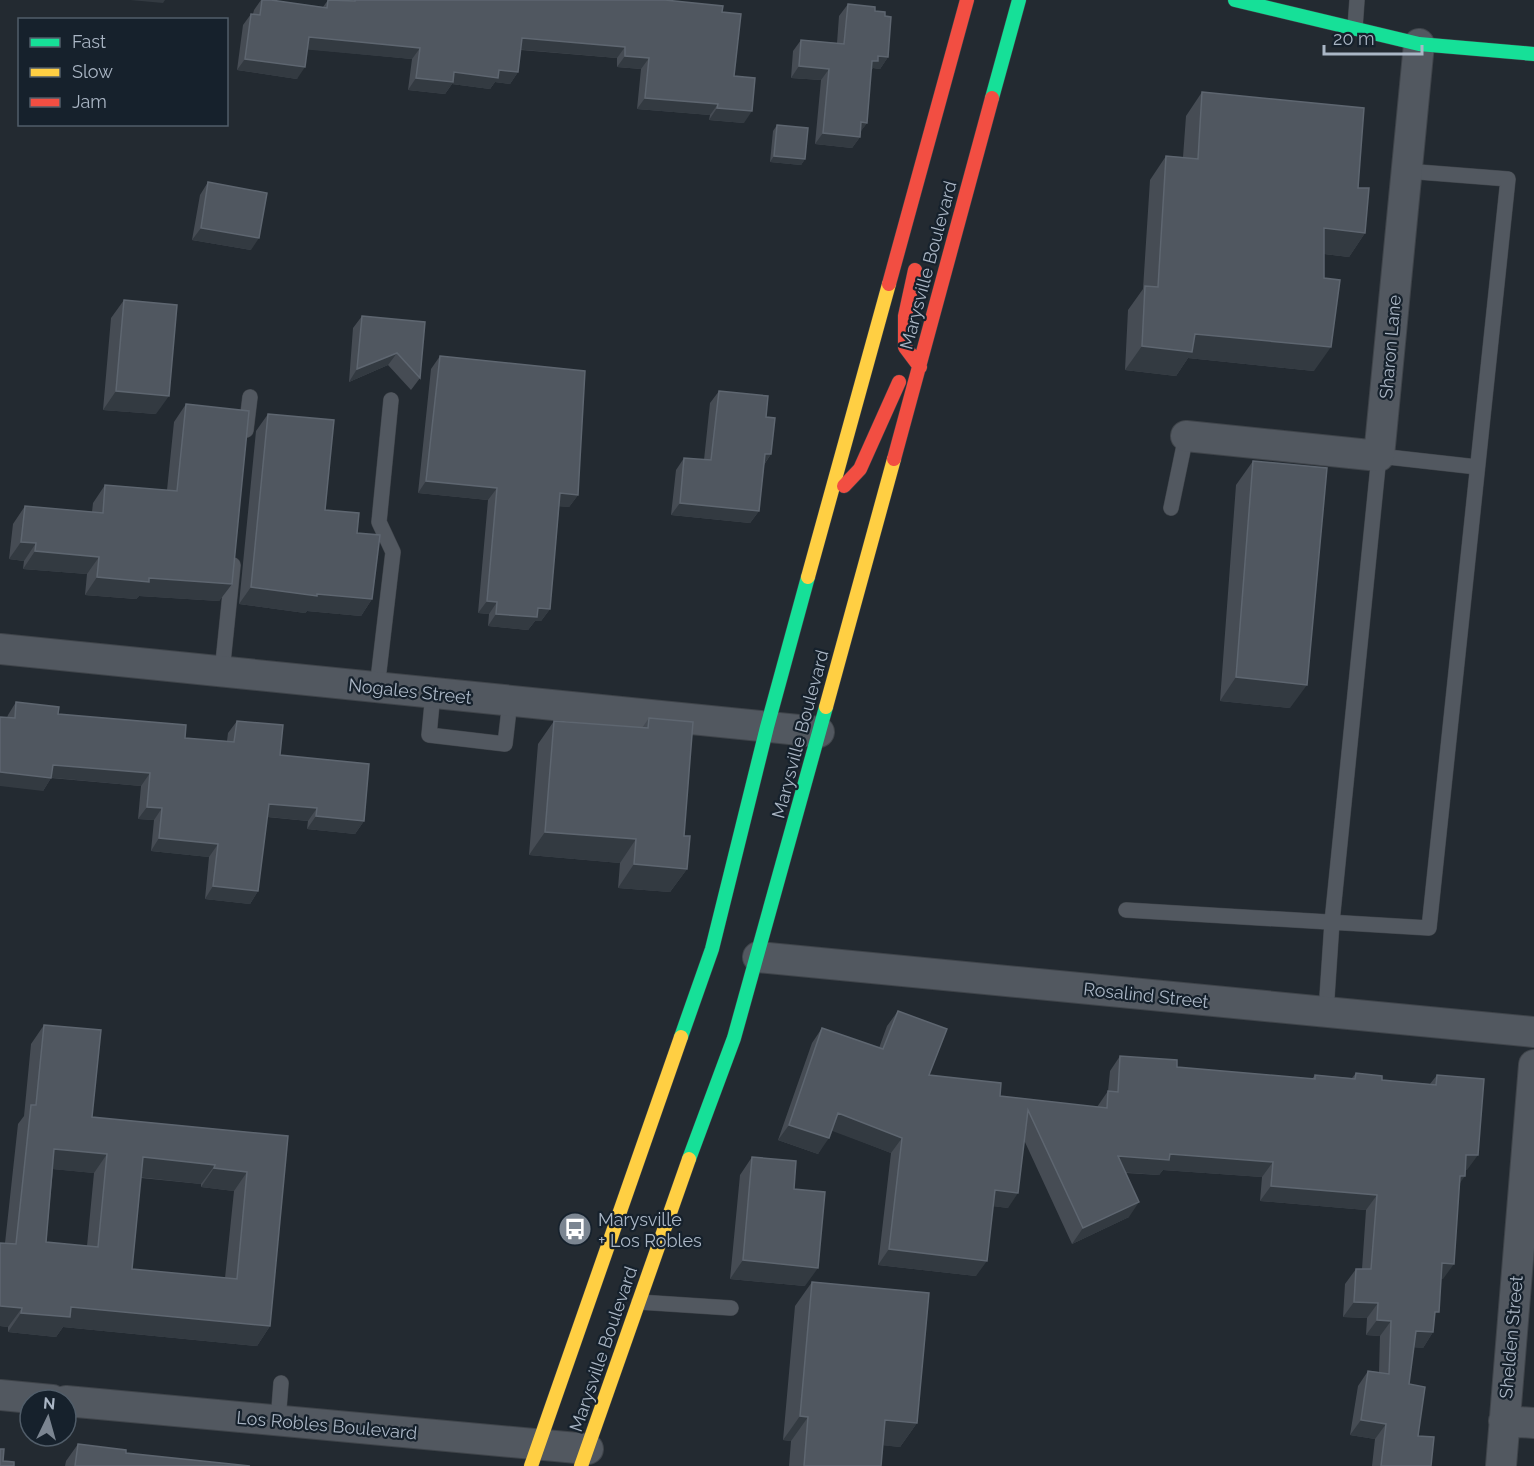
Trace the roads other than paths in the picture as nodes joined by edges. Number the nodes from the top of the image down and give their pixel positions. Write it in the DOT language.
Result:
graph roads {
  1 [pos="967,0"];
  2 [pos="1019,0"];
  3 [pos="1235,0"];
  4 [pos="1357,0"];
  5 [pos="1355,28"];
  6 [pos="1419,44"];
  7 [pos="1534,54"];
  8 [pos="1406,171"];
  9 [pos="908,218"];
  10 [pos="918,235"];
  11 [pos="919,253"];
  12 [pos="920,367"];
  13 [pos="250,397"];
  14 [pos="391,400"];
  15 [pos="1186,436"];
  16 [pos="245,442"];
  17 [pos="1379,456"];
  18 [pos="1477,467"];
  19 [pos="832,496"];
  20 [pos="1171,508"];
  21 [pos="235,546"];
  22 [pos="0,649"];
  23 [pos="222,672"];
  24 [pos="377,688"];
  25 [pos="433,693"];
  26 [pos="510,701"];
  27 [pos="767,727"];
  28 [pos="819,732"];
  29 [pos="1126,910"];
  30 [pos="1332,922"];
  31 [pos="752,956"];
  32 [pos="1326,1012"];
  33 [pos="1534,1032"];
  34 [pos="1534,1065"];
  35 [pos="639,1302"];
  36 [pos="731,1308"];
  37 [pos="281,1383"];
  38 [pos="0,1395"];
  39 [pos="18,1397"];
  40 [pos="78,1402"];
  41 [pos="278,1421"];
  42 [pos="1504,1421"];
  43 [pos="1534,1423"];
  44 [pos="535,1456"];
  45 [pos="584,1458"];
  46 [pos="1501,1466"];
  1 -- 9 [label="main road, Marysville Boulevard"];
  2 -- 12 [label="main road, Marysville Boulevard"];
  3 -- 5 [label="main road"];
  4 -- 5 [label="lane"];
  5 -- 6 [label="main road"];
  6 -- 7 [label="main road"];
  6 -- 8 [label="street, Sharon Lane"];
  8 -- 17 [label="street, Sharon Lane"];
  8 -- 18 [label="lane"];
  9 -- 10 [label="main road"];
  9 -- 19 [label="main road, Marysville Boulevard"];
  11 -- 12 [label="main road"];
  12 -- 19 [label="main road"];
  12 -- 28 [label="main road, Marysville Boulevard"];
  13 -- 16 [label="lane"];
  14 -- 24 [label="lane"];
  15 -- 17 [label="street"];
  15 -- 20 [label="lane"];
  17 -- 18 [label="lane"];
  17 -- 30 [label="lane"];
  18 -- 30 [label="lane"];
  19 -- 27 [label="main road, Marysville Boulevard"];
  21 -- 23 [label="lane"];
  22 -- 23 [label="street, Nogales Street"];
  23 -- 24 [label="street, Nogales Street"];
  24 -- 25 [label="street, Nogales Street"];
  25 -- 26 [label="street, Nogales Street"];
  25 -- 26 [label="lane"];
  26 -- 27 [label="street, Nogales Street"];
  27 -- 28 [label="street, Nogales Street"];
  27 -- 44 [label="main road, Marysville Boulevard"];
  28 -- 31 [label="main road, Marysville Boulevard"];
  29 -- 30 [label="lane"];
  30 -- 32 [label="lane"];
  31 -- 32 [label="street, Rosalind Street"];
  31 -- 35 [label="main road, Marysville Boulevard"];
  32 -- 33 [label="street, Rosalind Street"];
  34 -- 42 [label="street, Shelden Street"];
  35 -- 36 [label="lane"];
  35 -- 45 [label="main road, Marysville Boulevard"];
  37 -- 41 [label="lane"];
  38 -- 39 [label="street"];
  40 -- 41 [label="street, Los Robles Boulevard"];
  41 -- 44 [label="street, Los Robles Boulevard"];
  42 -- 43 [label="street"];
  42 -- 46 [label="street, Shelden Street"];
  44 -- 45 [label="street, Los Robles Boulevard"];
}
